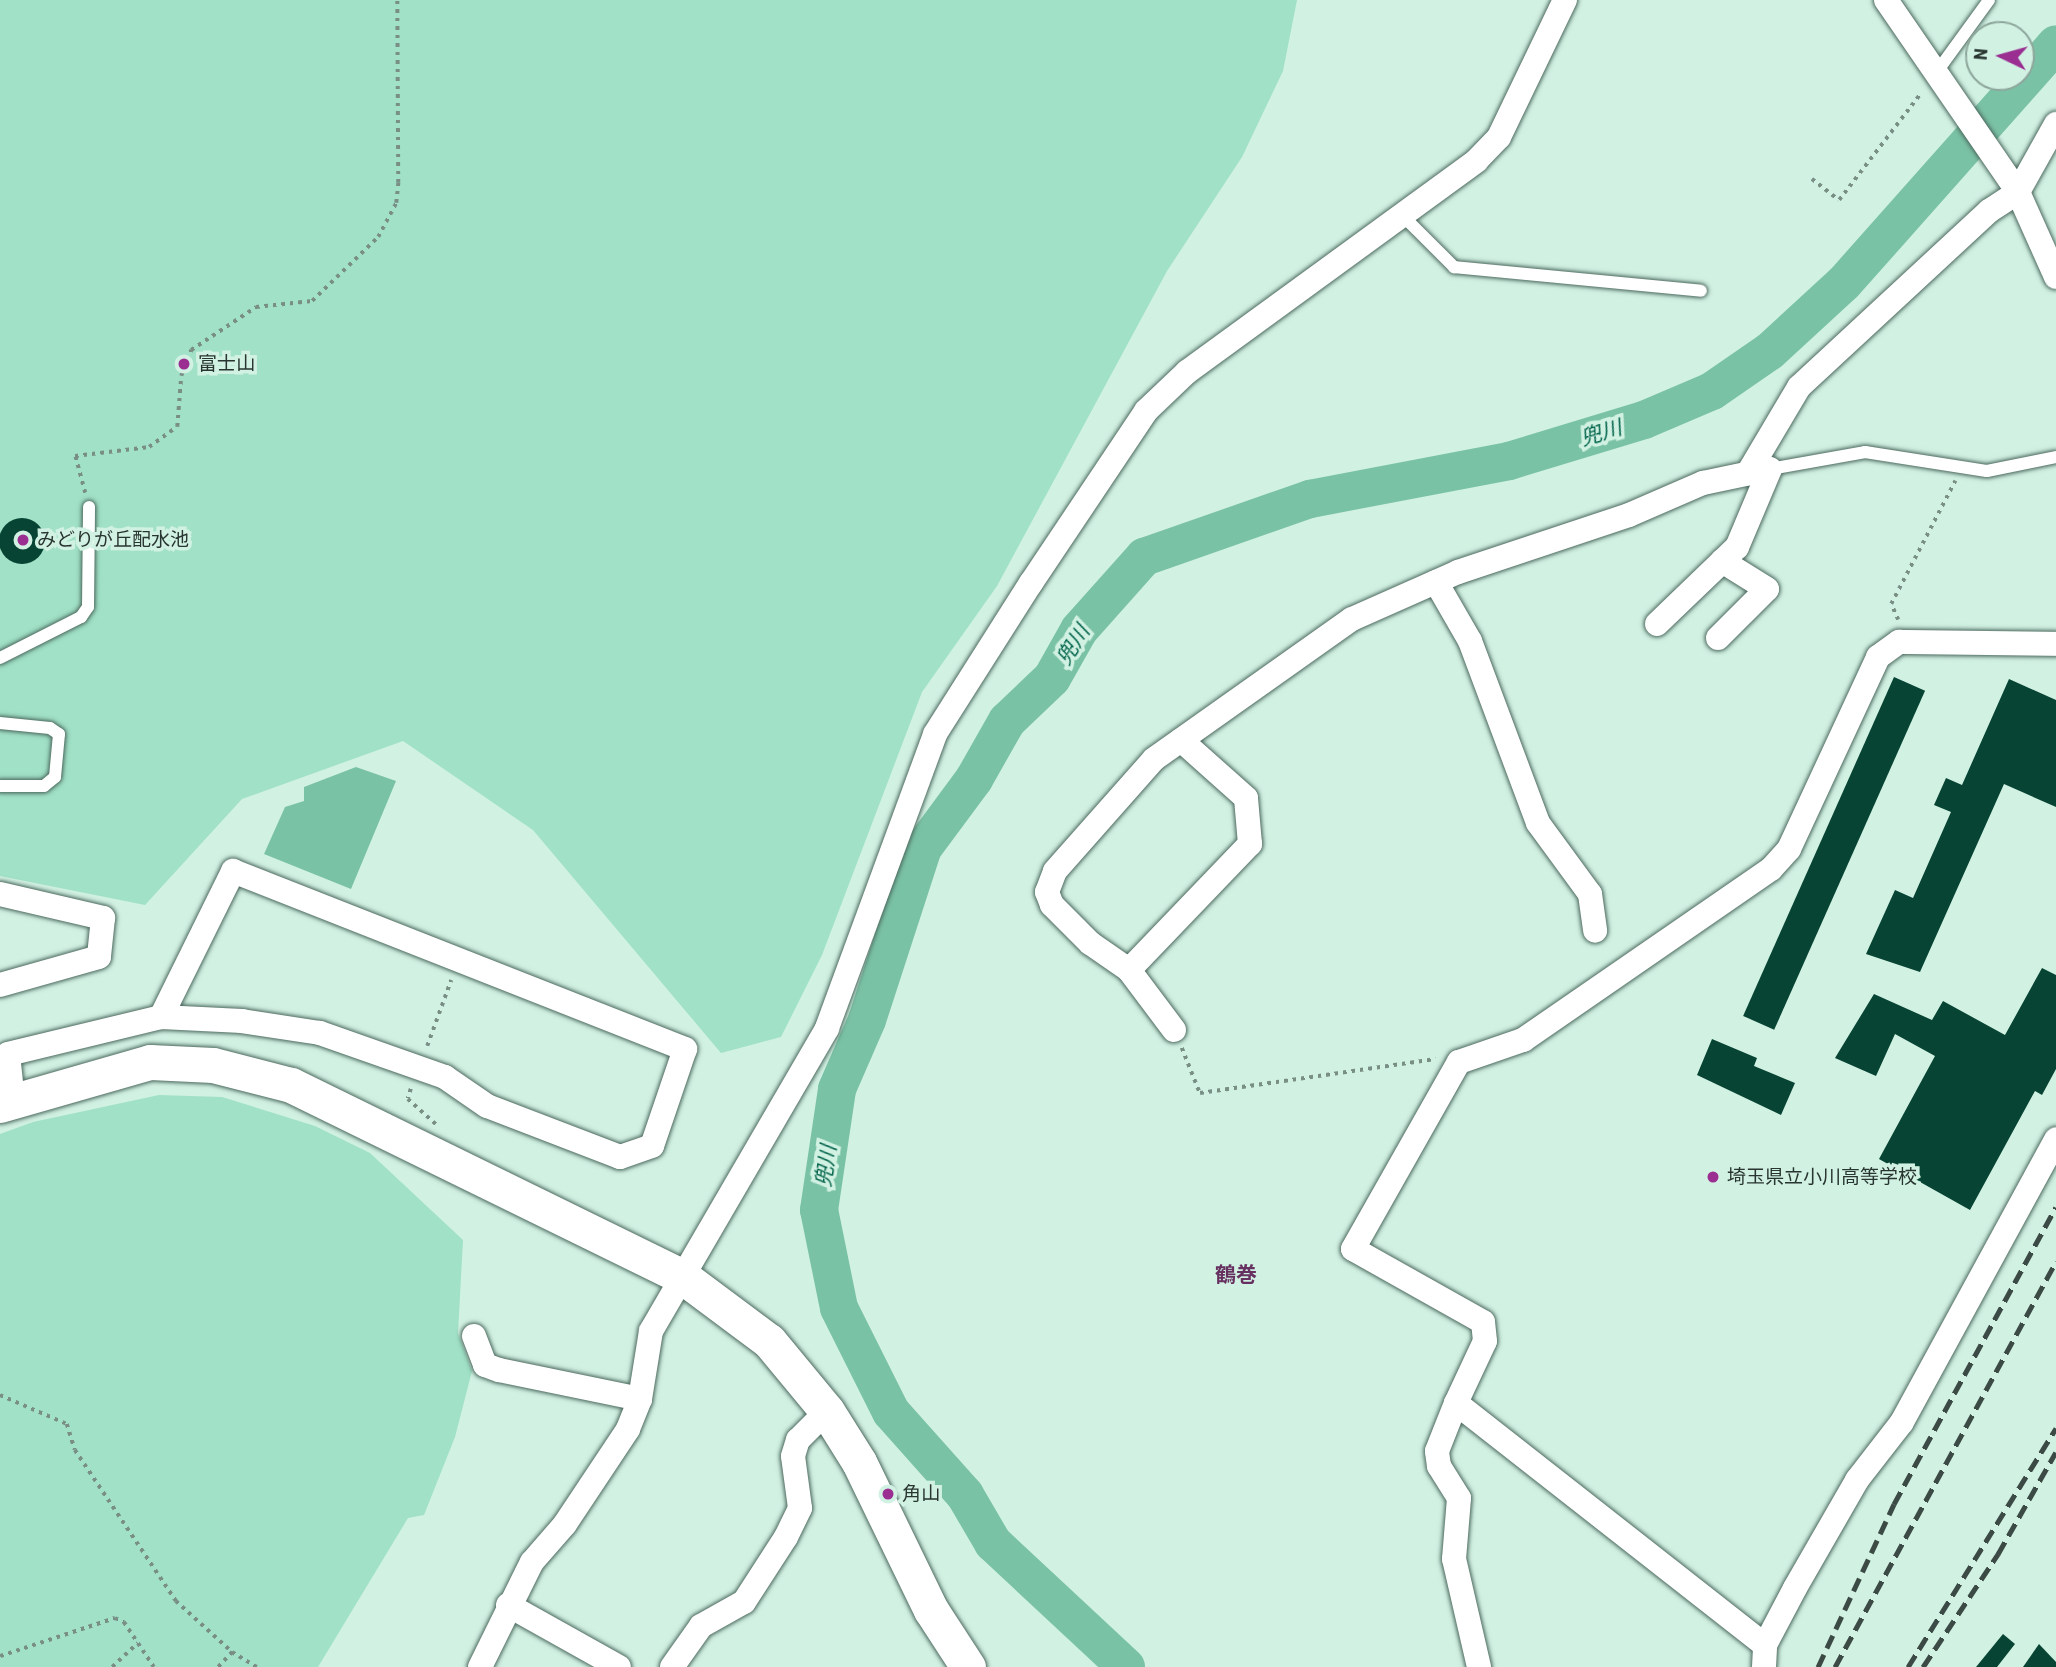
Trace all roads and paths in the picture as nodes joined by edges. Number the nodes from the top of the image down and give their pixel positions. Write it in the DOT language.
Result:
graph roads {
  1 [pos="397,0"];
  2 [pos="1565,0"];
  3 [pos="1886,0"];
  4 [pos="1989,0"];
  5 [pos="1938,75"];
  6 [pos="2056,124"];
  7 [pos="1812,179"];
  8 [pos="2015,187"];
  9 [pos="1402,215"];
  10 [pos="2056,277"];
  11 [pos="1701,291"];
  12 [pos="2056,457"];
  13 [pos="1961,468"];
  14 [pos="1759,471"];
  15 [pos="89,507"];
  16 [pos="1722,561"];
  17 [pos="1436,582"];
  18 [pos="1657,624"];
  19 [pos="1718,638"];
  20 [pos="1899,642"];
  21 [pos="2056,644"];
  22 [pos="0,659"];
  23 [pos="0,723"];
  24 [pos="1181,740"];
  25 [pos="0,786"];
  26 [pos="0,894"];
  27 [pos="1595,931"];
  28 [pos="458,959"];
  29 [pos="1129,970"];
  30 [pos="0,985"];
  31 [pos="161,1017"];
  32 [pos="1174,1030"];
  33 [pos="1459,1062"];
  34 [pos="419,1067"];
  35 [pos="7,1103"];
  36 [pos="440,1127"];
  37 [pos="2056,1139"];
  38 [pos="683,1276"];
  39 [pos="474,1336"];
  40 [pos="0,1395"];
  41 [pos="640,1399"];
  42 [pos="1456,1403"];
  43 [pos="827,1411"];
  44 [pos="508,1605"];
  45 [pos="138,1643"];
  46 [pos="232,1652"];
  47 [pos="0,1656"];
  48 [pos="1765,1656"];
  49 [pos="112,1667"];
  50 [pos="154,1667"];
  51 [pos="218,1667"];
  52 [pos="257,1667"];
  53 [pos="480,1667"];
  54 [pos="619,1667"];
  55 [pos="671,1667"];
  56 [pos="968,1667"];
  57 [pos="1479,1667"];
  1 -- 15 [label="path"];
  2 -- 9 [label="street"];
  3 -- 5 [label="street"];
  4 -- 5 [label="lane"];
  5 -- 7 [label="path"];
  5 -- 8 [label="street"];
  6 -- 8 [label="street"];
  8 -- 10 [label="street"];
  8 -- 14 [label="street"];
  9 -- 11 [label="lane"];
  9 -- 38 [label="street"];
  12 -- 13 [label="lane"];
  13 -- 14 [label="lane"];
  13 -- 20 [label="path"];
  14 -- 16 [label="street"];
  14 -- 17 [label="street"];
  15 -- 22 [label="lane"];
  16 -- 18 [label="street"];
  16 -- 19 [label="street"];
  17 -- 24 [label="street"];
  17 -- 27 [label="street"];
  20 -- 21 [label="street"];
  20 -- 33 [label="street"];
  23 -- 25 [label="lane"];
  24 -- 29 [label="street"];
  24 -- 29 [label="street"];
  26 -- 30 [label="street"];
  28 -- 31 [label="street"];
  28 -- 34 [label="path"];
  28 -- 34 [label="street"];
  29 -- 32 [label="street"];
  31 -- 34 [label="street"];
  31 -- 35 [label="street"];
  32 -- 33 [label="path"];
  33 -- 42 [label="street"];
  34 -- 36 [label="path"];
  35 -- 38 [label="street"];
  37 -- 48 [label="street"];
  38 -- 41 [label="street"];
  38 -- 43 [label="street"];
  39 -- 41 [label="street"];
  40 -- 46 [label="path"];
  41 -- 44 [label="street"];
  42 -- 48 [label="street"];
  42 -- 57 [label="street"];
  43 -- 55 [label="street"];
  43 -- 56 [label="street"];
  44 -- 53 [label="street"];
  44 -- 54 [label="street"];
  45 -- 47 [label="path"];
  45 -- 49 [label="path"];
  45 -- 50 [label="path"];
  46 -- 51 [label="path"];
  46 -- 52 [label="path"];
}
